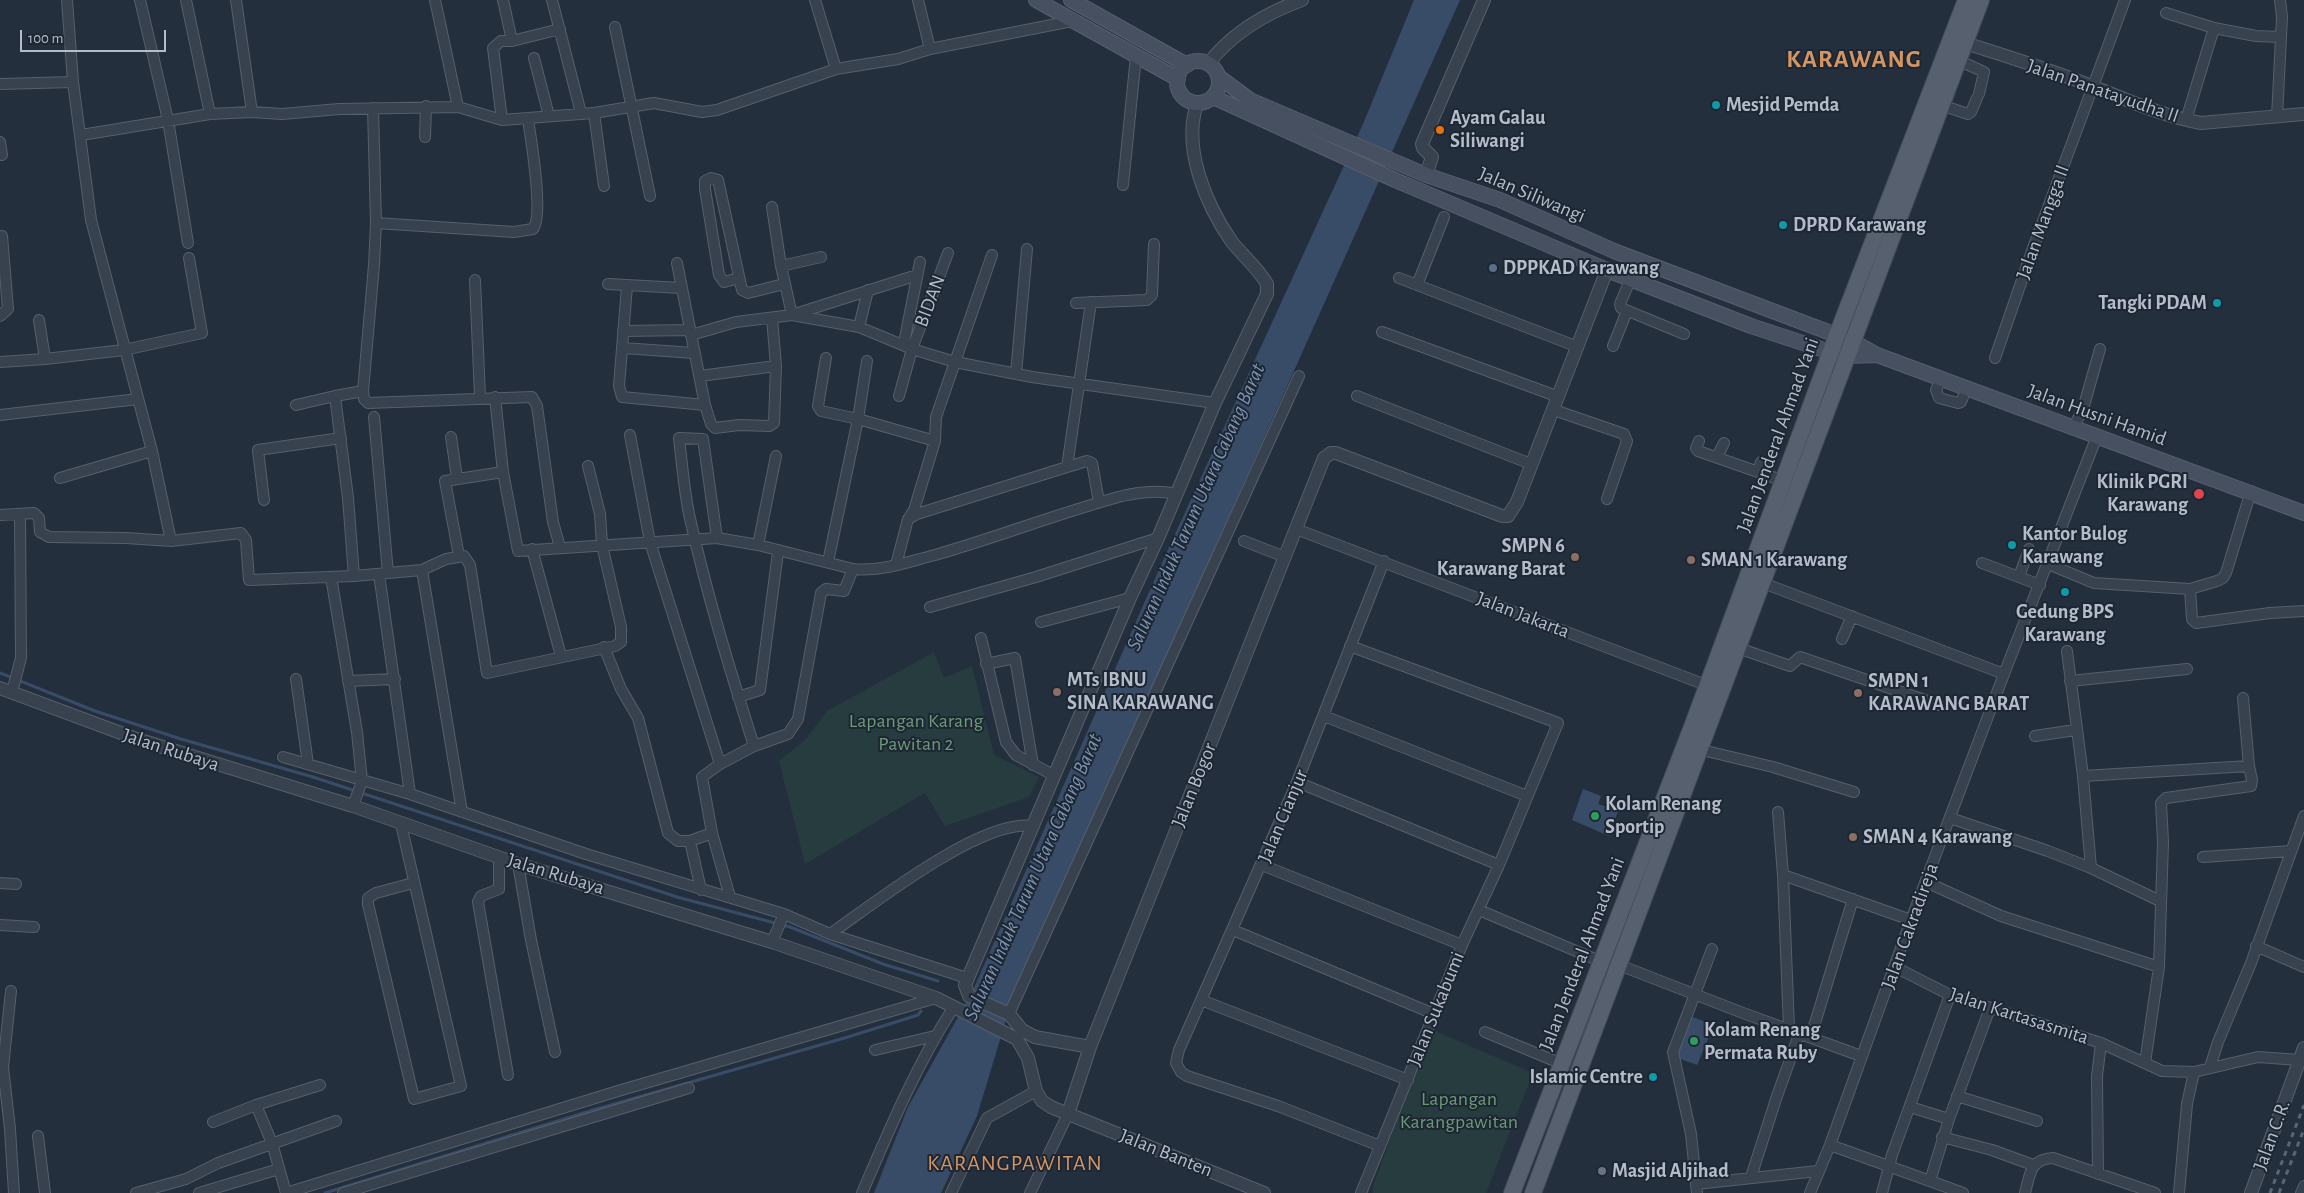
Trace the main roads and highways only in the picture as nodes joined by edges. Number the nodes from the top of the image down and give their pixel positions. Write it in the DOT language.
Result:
graph roads {
  1 [pos="1036,0"];
  2 [pos="1070,0"];
  3 [pos="1966,0"];
  4 [pos="1981,0"];
  5 [pos="1187,65"];
  6 [pos="1950,68"];
  7 [pos="1219,77"];
  8 [pos="1178,79"];
  9 [pos="1213,97"];
  10 [pos="1923,133"];
  11 [pos="1500,200"];
  12 [pos="1492,220"];
  13 [pos="1720,292"];
  14 [pos="1715,311"];
  15 [pos="1842,346"];
  16 [pos="2304,512"];
  17 [pos="1715,688"];
  18 [pos="1512,1193"];
  19 [pos="1533,1193"];
  1 -- 8 [label="main road"];
  2 -- 5 [label="main road"];
  3 -- 6 [label="main road, Jalan Jenderal Ahmad Yani"];
  4 -- 6 [label="main road, Jalan Jenderal Ahmad Yani"];
  5 -- 7 [label="main road"];
  5 -- 8 [label="main road"];
  6 -- 10 [label="main road, Jalan Jenderal Ahmad Yani"];
  6 -- 10 [label="main road, Jalan Jenderal Ahmad Yani"];
  7 -- 9 [label="main road"];
  7 -- 11 [label="main road, Jalan Siliwangi"];
  8 -- 9 [label="main road"];
  9 -- 12 [label="main road, Jalan Siliwangi"];
  10 -- 15 [label="main road, Jalan Jenderal Ahmad Yani"];
  11 -- 12 [label="main road"];
  11 -- 13 [label="main road, Jalan Siliwangi"];
  12 -- 14 [label="main road, Jalan Siliwangi"];
  13 -- 14 [label="main road"];
  13 -- 15 [label="main road, Jalan Siliwangi"];
  14 -- 15 [label="main road, Jalan Siliwangi"];
  15 -- 16 [label="main road, Jalan Husni Hamid"];
  15 -- 17 [label="main road, Jalan Jenderal Ahmad Yani"];
  15 -- 17 [label="main road, Jalan Jenderal Ahmad Yani"];
  17 -- 18 [label="main road, Jalan Jenderal Ahmad Yani"];
  17 -- 19 [label="main road, Jalan Jenderal Ahmad Yani"];
}
